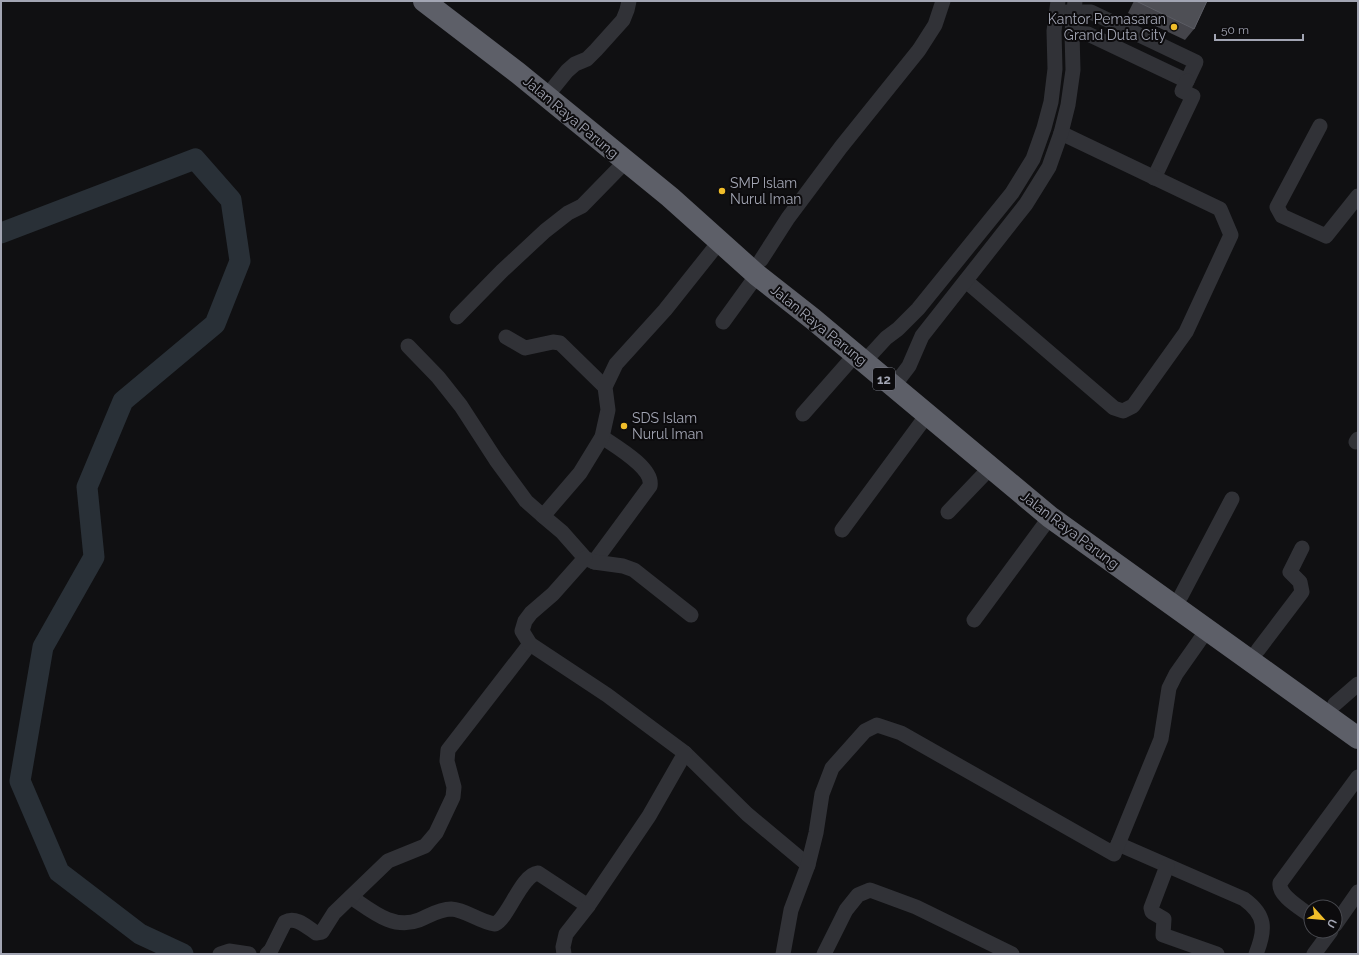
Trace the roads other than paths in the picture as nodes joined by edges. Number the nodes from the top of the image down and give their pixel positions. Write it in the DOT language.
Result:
graph roads {
  1 [pos="424,1"];
  2 [pos="444,1"];
  3 [pos="628,1"];
  4 [pos="943,1"];
  5 [pos="1057,7"];
  6 [pos="1074,7"];
  7 [pos="1072,33"];
  8 [pos="1187,81"];
  9 [pos="554,87"];
  10 [pos="1320,126"];
  11 [pos="1061,133"];
  12 [pos="602,135"];
  13 [pos="1032,159"];
  14 [pos="625,162"];
  15 [pos="1049,167"];
  16 [pos="1154,178"];
  17 [pos="1358,196"];
  18 [pos="720,241"];
  19 [pos="759,268"];
  20 [pos="966,281"];
  21 [pos="918,310"];
  22 [pos="457,317"];
  23 [pos="723,322"];
  24 [pos="933,322"];
  25 [pos="898,329"];
  26 [pos="506,337"];
  27 [pos="917,345"];
  28 [pos="408,346"];
  29 [pos="864,356"];
  30 [pos="898,382"];
  31 [pos="605,387"];
  32 [pos="803,414"];
  33 [pos="927,415"];
  34 [pos="602,437"];
  35 [pos="990,468"];
  36 [pos="1232,499"];
  37 [pos="948,512"];
  38 [pos="543,516"];
  39 [pos="1050,517"];
  40 [pos="842,530"];
  41 [pos="1302,548"];
  42 [pos="590,560"];
  43 [pos="1181,596"];
  44 [pos="691,615"];
  45 [pos="974,620"];
  46 [pos="1207,630"];
  47 [pos="530,644"];
  48 [pos="1258,650"];
  49 [pos="1358,684"];
  50 [pos="1346,717"];
  51 [pos="1358,738"];
  52 [pos="685,753"];
  53 [pos="1358,777"];
  54 [pos="1118,844"];
  55 [pos="808,865"];
  56 [pos="1167,866"];
  57 [pos="1358,892"];
  58 [pos="352,897"];
  59 [pos="588,906"];
  60 [pos="1303,909"];
  61 [pos="1343,913"];
  62 [pos="1325,939"];
  63 [pos="220,954"];
  64 [pos="249,954"];
  65 [pos="266,954"];
  66 [pos="564,954"];
  67 [pos="783,954"];
  68 [pos="824,954"];
  69 [pos="1012,954"];
  70 [pos="1217,954"];
  71 [pos="1256,954"];
  72 [pos="1314,954"];
  1 -- 12 [label="highway, Jalan Raya Parung / 12"];
  2 -- 9 [label="highway, Jalan Raya Parung / 12"];
  3 -- 9 [label="street"];
  4 -- 19 [label="street"];
  5 -- 6 [label="street"];
  5 -- 13 [label="street"];
  6 -- 7 [label="street"];
  6 -- 8 [label="street"];
  7 -- 8 [label="street"];
  7 -- 11 [label="street"];
  8 -- 16 [label="street"];
  9 -- 12 [label="highway, Jalan Raya Parung / 12"];
  10 -- 17 [label="street"];
  11 -- 15 [label="street"];
  11 -- 16 [label="street"];
  12 -- 14 [label="highway, Jalan Raya Parung / 12"];
  12 -- 19 [label="highway, Jalan Raya Parung / 12"];
  13 -- 15 [label="street"];
  13 -- 21 [label="street"];
  14 -- 18 [label="highway, Jalan Raya Parung / 12"];
  14 -- 22 [label="street"];
  15 -- 20 [label="street"];
  16 -- 20 [label="street"];
  18 -- 19 [label="highway, Jalan Raya Parung / 12"];
  18 -- 31 [label="street"];
  19 -- 23 [label="street"];
  19 -- 29 [label="highway, Jalan Raya Parung / 12"];
  20 -- 24 [label="street"];
  21 -- 24 [label="street"];
  21 -- 25 [label="street"];
  24 -- 27 [label="street"];
  25 -- 27 [label="street"];
  25 -- 29 [label="street"];
  26 -- 31 [label="street"];
  27 -- 30 [label="street"];
  28 -- 38 [label="street"];
  29 -- 30 [label="highway, Jalan Raya Parung / 12"];
  29 -- 32 [label="street"];
  30 -- 33 [label="highway, Jalan Raya Parung / 12"];
  30 -- 43 [label="highway, Jalan Raya Parung / 12"];
  31 -- 34 [label="street"];
  33 -- 35 [label="highway, Jalan Raya Parung / 12"];
  33 -- 40 [label="street"];
  34 -- 38 [label="street"];
  34 -- 42 [label="street"];
  35 -- 37 [label="street"];
  35 -- 39 [label="highway, Jalan Raya Parung / 12"];
  36 -- 43 [label="street"];
  38 -- 42 [label="street"];
  39 -- 45 [label="street"];
  39 -- 46 [label="highway, Jalan Raya Parung / 12"];
  41 -- 48 [label="street"];
  42 -- 44 [label="street"];
  42 -- 47 [label="street"];
  43 -- 48 [label="highway, Jalan Raya Parung / 12"];
  46 -- 50 [label="highway, Jalan Raya Parung / 12"];
  46 -- 54 [label="street"];
  47 -- 52 [label="street"];
  47 -- 58 [label="street"];
  48 -- 50 [label="highway, Jalan Raya Parung / 12"];
  49 -- 50 [label="street"];
  50 -- 51 [label="highway, Jalan Raya Parung / 12"];
  52 -- 55 [label="street"];
  52 -- 59 [label="street"];
  53 -- 60 [label="street"];
  54 -- 55 [label="street"];
  54 -- 56 [label="street"];
  55 -- 67 [label="street"];
  56 -- 70 [label="street"];
  56 -- 71 [label="street"];
  57 -- 61 [label="street"];
  58 -- 59 [label="street"];
  58 -- 65 [label="street"];
  59 -- 66 [label="street"];
  62 -- 72 [label="street"];
  63 -- 64 [label="street"];
  68 -- 69 [label="street"];
}
